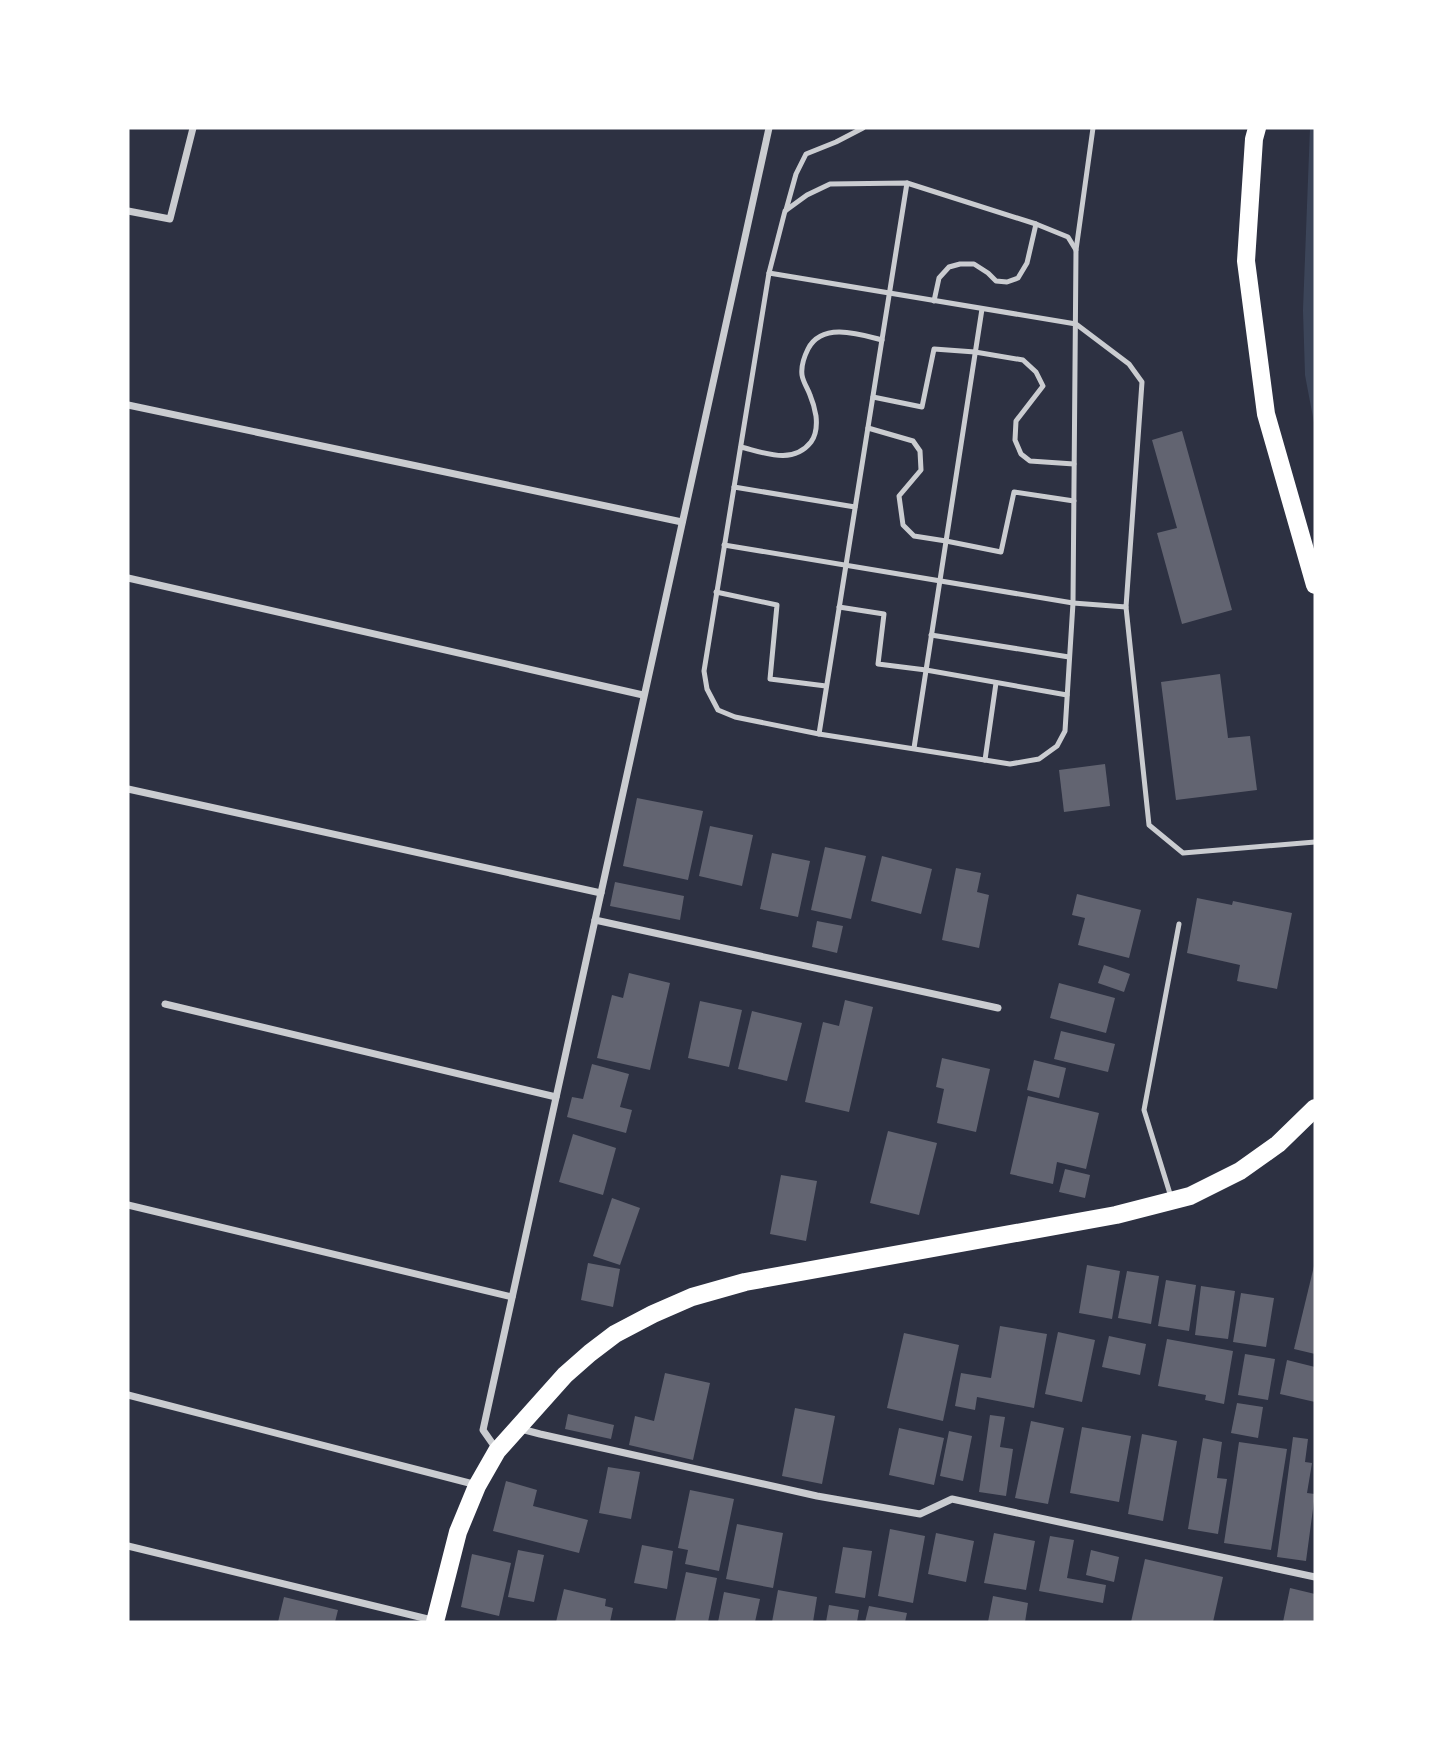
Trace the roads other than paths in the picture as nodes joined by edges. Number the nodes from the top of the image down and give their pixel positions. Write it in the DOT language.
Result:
graph roads {
  1 [pos="193,128"];
  2 [pos="769,128"];
  3 [pos="863,128"];
  4 [pos="1093,128"];
  5 [pos="1257,128"];
  6 [pos="907,183"];
  7 [pos="128,211"];
  8 [pos="785,211"];
  9 [pos="1036,224"];
  10 [pos="1076,250"];
  11 [pos="769,274"];
  12 [pos="890,294"];
  13 [pos="934,301"];
  14 [pos="982,309"];
  15 [pos="1076,324"];
  16 [pos="882,340"];
  17 [pos="975,352"];
  18 [pos="873,397"];
  19 [pos="128,405"];
  20 [pos="868,428"];
  21 [pos="741,447"];
  22 [pos="1074,464"];
  23 [pos="734,487"];
  24 [pos="1074,501"];
  25 [pos="855,507"];
  26 [pos="682,522"];
  27 [pos="946,541"];
  28 [pos="724,545"];
  29 [pos="846,565"];
  30 [pos="128,578"];
  31 [pos="940,581"];
  32 [pos="1315,585"];
  33 [pos="716,592"];
  34 [pos="1073,603"];
  35 [pos="839,607"];
  36 [pos="1126,607"];
  37 [pos="931,635"];
  38 [pos="1069,657"];
  39 [pos="926,670"];
  40 [pos="996,683"];
  41 [pos="827,686"];
  42 [pos="643,695"];
  43 [pos="1067,695"];
  44 [pos="819,734"];
  45 [pos="914,748"];
  46 [pos="985,760"];
  47 [pos="128,789"];
  48 [pos="1315,842"];
  49 [pos="601,893"];
  50 [pos="595,920"];
  51 [pos="1179,924"];
  52 [pos="165,1004"];
  53 [pos="998,1008"];
  54 [pos="556,1097"];
  55 [pos="1315,1108"];
  56 [pos="1172,1201"];
  57 [pos="128,1205"];
  58 [pos="512,1297"];
  59 [pos="128,1395"];
  60 [pos="517,1428"];
  61 [pos="497,1451"];
  62 [pos="477,1486"];
  63 [pos="128,1546"];
  64 [pos="1315,1577"];
  65 [pos="437,1622"];
  1 -- 7 [label="street"];
  2 -- 26 [label="street"];
  3 -- 8 [label="lane"];
  4 -- 10 [label="lane"];
  5 -- 32 [label="main road"];
  6 -- 8 [label="lane"];
  6 -- 9 [label="lane"];
  6 -- 12 [label="lane"];
  8 -- 11 [label="lane"];
  9 -- 10 [label="lane"];
  9 -- 13 [label="lane"];
  10 -- 15 [label="lane"];
  11 -- 12 [label="lane"];
  11 -- 21 [label="lane"];
  12 -- 13 [label="lane"];
  12 -- 16 [label="lane"];
  13 -- 14 [label="lane"];
  14 -- 15 [label="lane"];
  14 -- 17 [label="lane"];
  15 -- 22 [label="lane"];
  15 -- 36 [label="lane"];
  16 -- 18 [label="lane"];
  16 -- 21 [label="lane"];
  17 -- 18 [label="lane"];
  17 -- 22 [label="lane"];
  17 -- 27 [label="lane"];
  18 -- 20 [label="lane"];
  19 -- 26 [label="street"];
  20 -- 25 [label="lane"];
  20 -- 27 [label="lane"];
  21 -- 23 [label="lane"];
  22 -- 24 [label="lane"];
  23 -- 25 [label="lane"];
  23 -- 28 [label="lane"];
  24 -- 27 [label="lane"];
  24 -- 34 [label="lane"];
  25 -- 29 [label="lane"];
  26 -- 42 [label="street"];
  27 -- 31 [label="lane"];
  28 -- 29 [label="lane"];
  28 -- 33 [label="lane"];
  29 -- 31 [label="lane"];
  29 -- 35 [label="lane"];
  30 -- 42 [label="street"];
  31 -- 34 [label="lane"];
  31 -- 37 [label="lane"];
  33 -- 41 [label="lane"];
  33 -- 44 [label="lane"];
  34 -- 36 [label="lane"];
  34 -- 38 [label="lane"];
  35 -- 39 [label="lane"];
  35 -- 41 [label="lane"];
  36 -- 48 [label="lane"];
  37 -- 38 [label="lane"];
  37 -- 39 [label="lane"];
  38 -- 43 [label="lane"];
  39 -- 40 [label="lane"];
  39 -- 45 [label="lane"];
  40 -- 43 [label="lane"];
  40 -- 46 [label="lane"];
  41 -- 44 [label="lane"];
  42 -- 49 [label="street"];
  43 -- 46 [label="lane"];
  44 -- 45 [label="lane"];
  45 -- 46 [label="lane"];
  47 -- 49 [label="street"];
  49 -- 50 [label="street"];
  50 -- 53 [label="street"];
  50 -- 54 [label="street"];
  51 -- 56 [label="lane"];
  52 -- 54 [label="street"];
  54 -- 58 [label="street"];
  55 -- 56 [label="main road"];
  56 -- 60 [label="main road"];
  57 -- 58 [label="street"];
  58 -- 61 [label="street"];
  59 -- 62 [label="street"];
  60 -- 61 [label="main road"];
  60 -- 64 [label="street"];
  61 -- 62 [label="main road"];
  62 -- 65 [label="main road"];
  63 -- 65 [label="street"];
}
